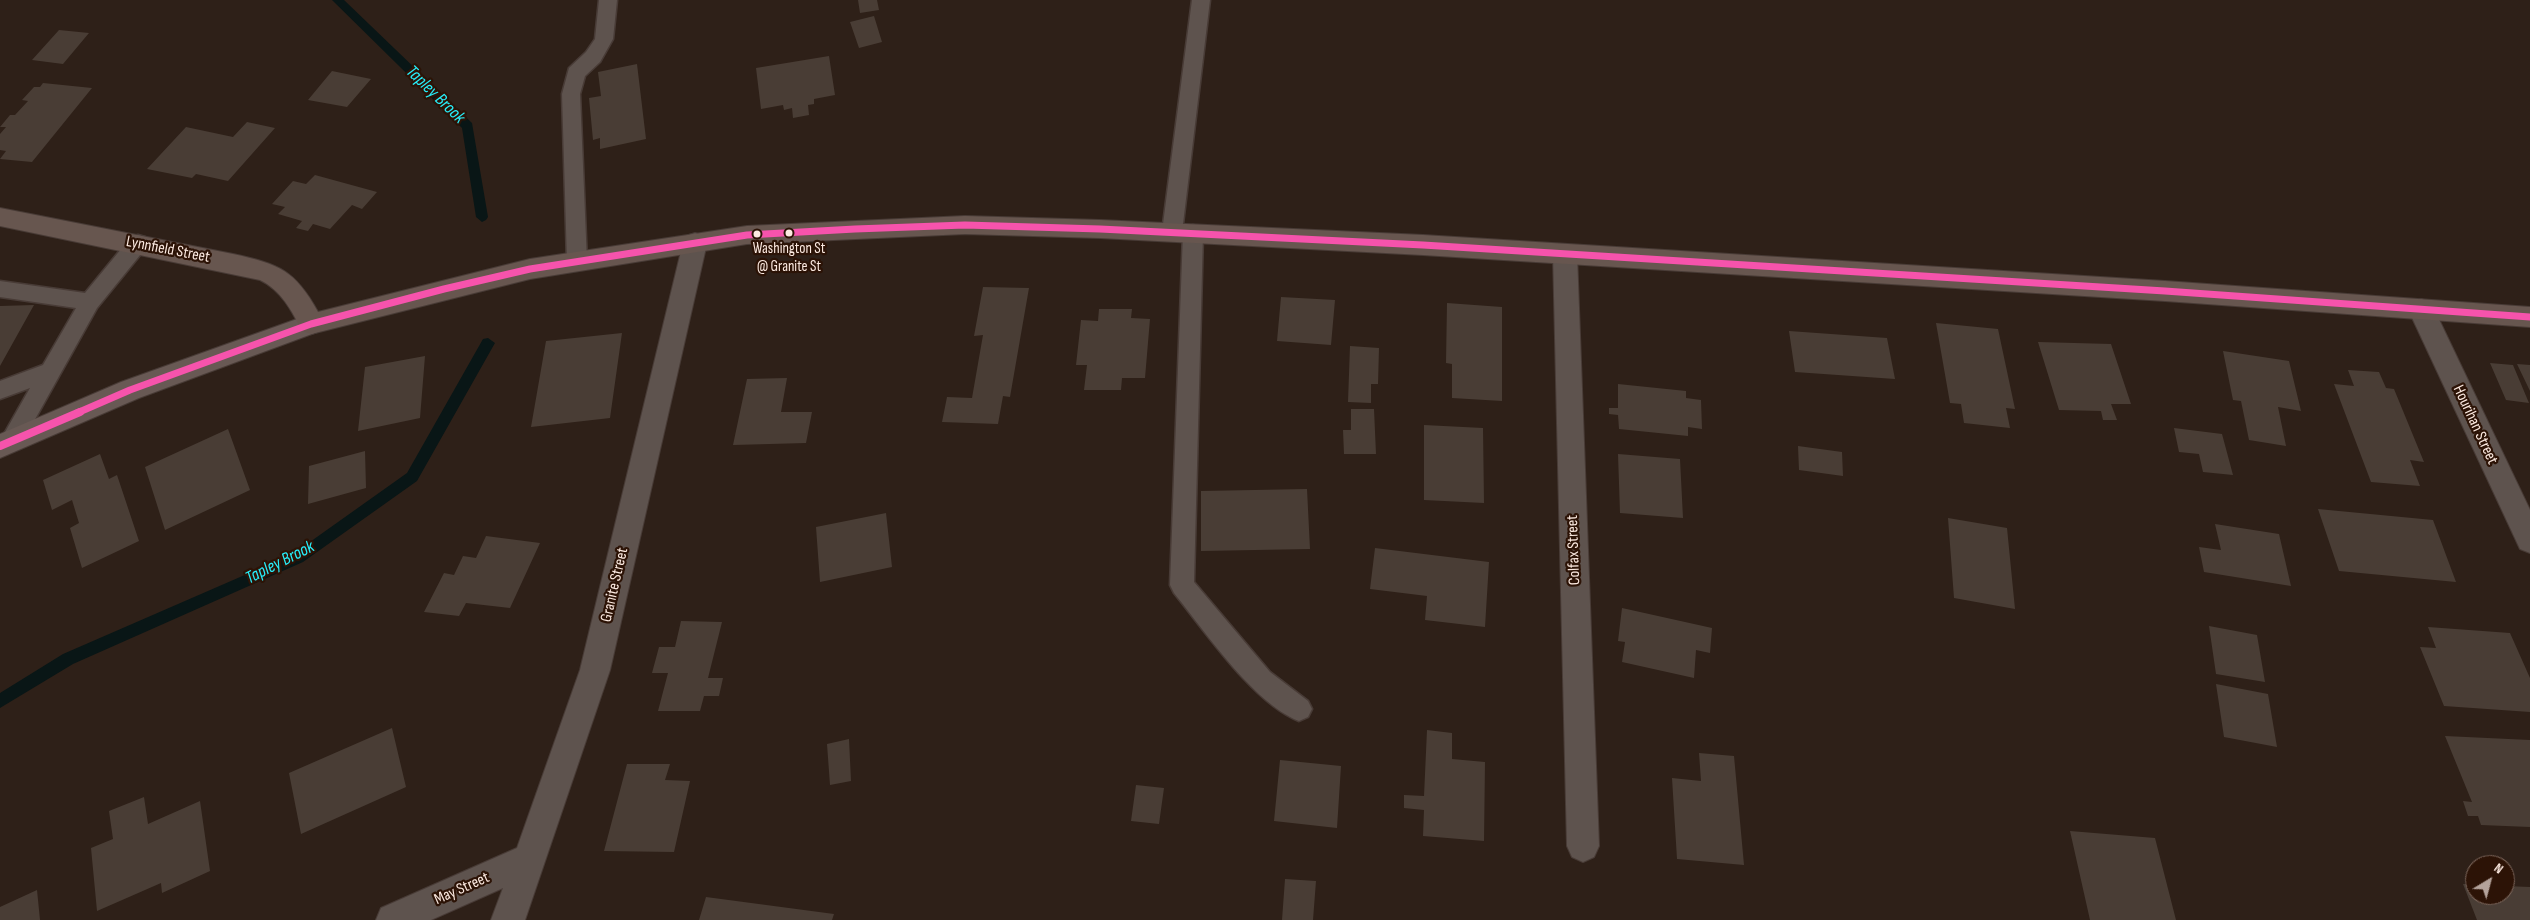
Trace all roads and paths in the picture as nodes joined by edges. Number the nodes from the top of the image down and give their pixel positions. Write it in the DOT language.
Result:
graph roads {
  1 [pos="608,0"];
  2 [pos="1201,0"];
  3 [pos="0,217"];
  4 [pos="1182,233"];
  5 [pos="138,243"];
  6 [pos="695,243"];
  7 [pos="1565,254"];
  8 [pos="577,262"];
  9 [pos="0,289"];
  10 [pos="90,302"];
  11 [pos="2420,309"];
  12 [pos="2530,318"];
  13 [pos="311,324"];
  14 [pos="50,372"];
  15 [pos="0,390"];
  16 [pos="5,444"];
  17 [pos="2530,540"];
  18 [pos="1299,709"];
  19 [pos="1583,846"];
  20 [pos="530,858"];
  21 [pos="393,920"];
  22 [pos="508,920"];
  1 -- 8 [label="lane"];
  2 -- 4 [label="lane"];
  3 -- 5 [label="main road, Lynnfield Street"];
  4 -- 6 [label="main road"];
  4 -- 7 [label="main road"];
  4 -- 18 [label="lane"];
  5 -- 10 [label="lane"];
  5 -- 13 [label="main road, Lynnfield Street"];
  6 -- 8 [label="main road"];
  6 -- 20 [label="street, Granite Street"];
  7 -- 11 [label="main road"];
  7 -- 19 [label="street, Colfax Street"];
  8 -- 13 [label="main road"];
  9 -- 10 [label="lane"];
  10 -- 14 [label="lane"];
  11 -- 12 [label="main road"];
  11 -- 17 [label="street, Hourihan Street"];
  13 -- 16 [label="main road"];
  14 -- 15 [label="lane"];
  14 -- 16 [label="lane"];
  20 -- 21 [label="street, May Street"];
  20 -- 22 [label="street, Granite Street"];
}
